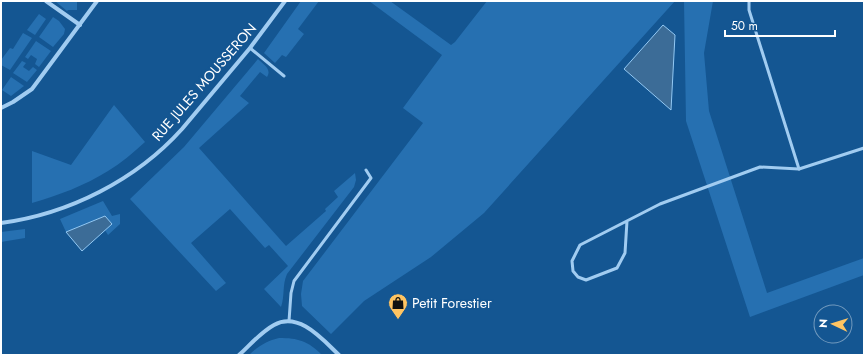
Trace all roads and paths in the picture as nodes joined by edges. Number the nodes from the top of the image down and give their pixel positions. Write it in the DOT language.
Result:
graph roads {
  1 [pos="46,1"];
  2 [pos="97,1"];
  3 [pos="285,1"];
  4 [pos="749,1"];
  5 [pos="80,25"];
  6 [pos="250,48"];
  7 [pos="284,76"];
  8 [pos="1,108"];
  9 [pos="864,148"];
  10 [pos="799,169"];
  11 [pos="366,170"];
  12 [pos="627,221"];
  13 [pos="1,223"];
  14 [pos="289,321"];
  15 [pos="239,355"];
  16 [pos="339,355"];
  1 -- 5 [label="street"];
  2 -- 5 [label="street"];
  3 -- 6 [label="street, RUE JULES MOUSSERON"];
  4 -- 10 [label="lane"];
  5 -- 8 [label="street"];
  6 -- 7 [label="lane"];
  6 -- 13 [label="street, RUE JULES MOUSSERON"];
  9 -- 10 [label="lane"];
  10 -- 12 [label="lane"];
  11 -- 14 [label="lane"];
  12 -- 12 [label="lane"];
  14 -- 15 [label="street"];
  14 -- 16 [label="street"];
}
